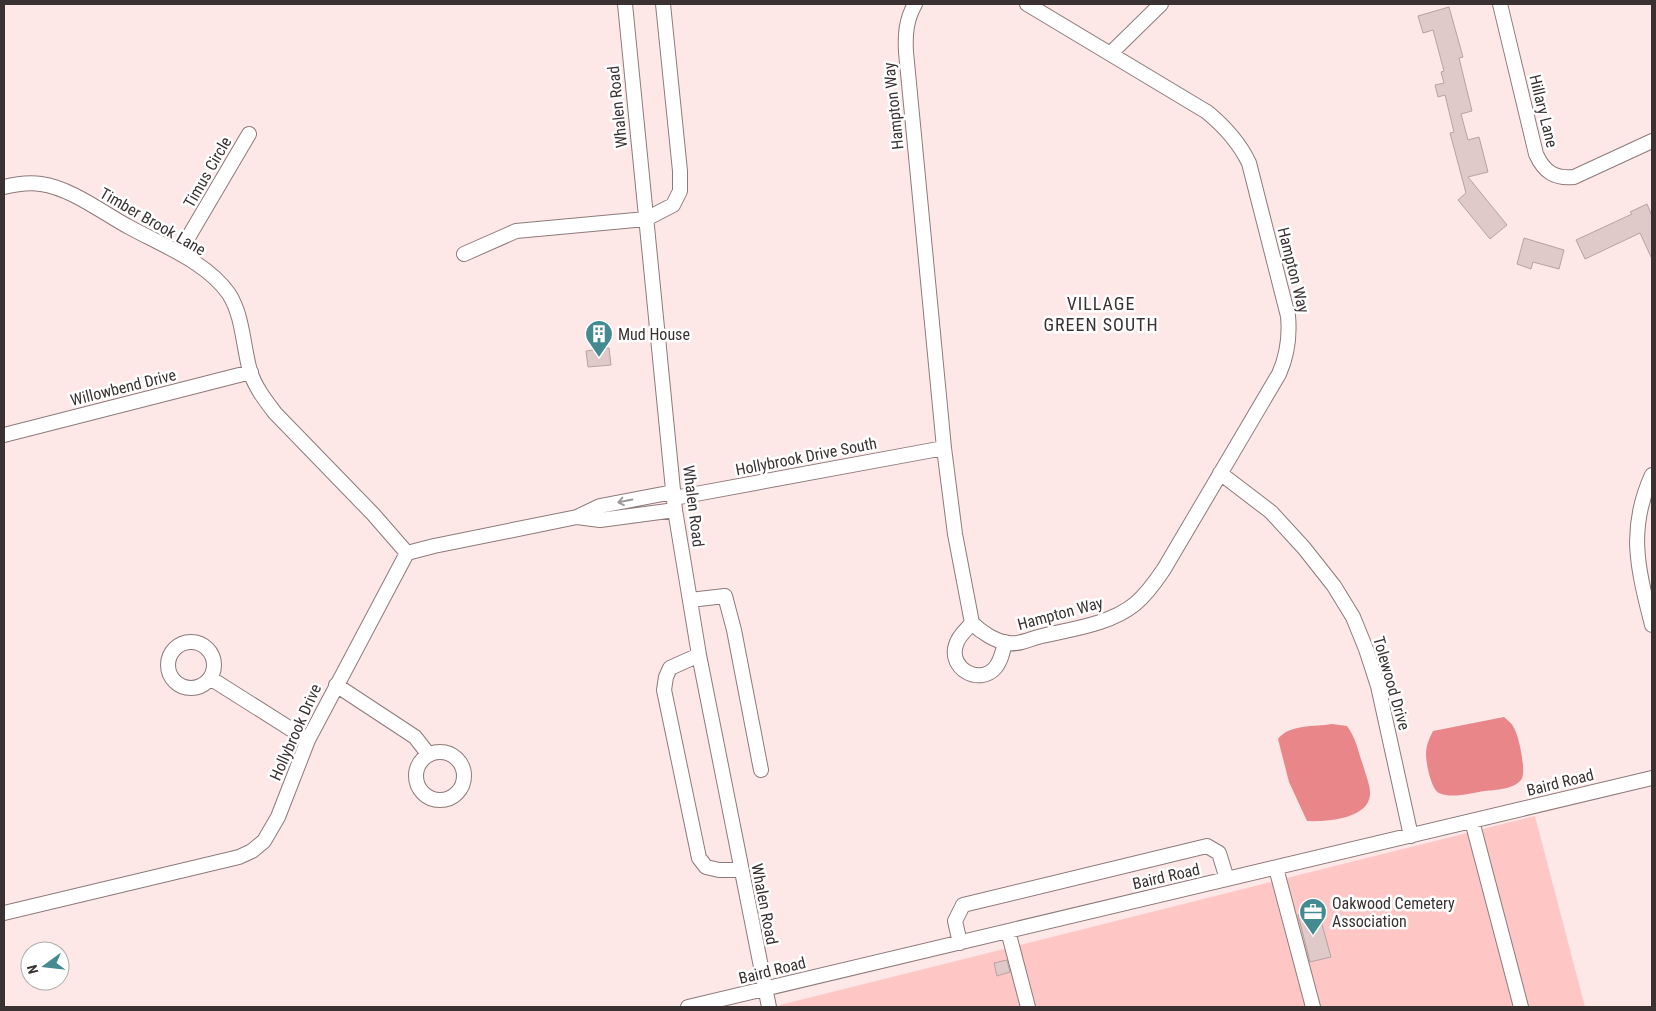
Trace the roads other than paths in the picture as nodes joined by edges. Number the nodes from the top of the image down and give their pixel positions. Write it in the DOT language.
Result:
graph roads {
  1 [pos="625,4"];
  2 [pos="663,4"];
  3 [pos="915,4"];
  4 [pos="1027,4"];
  5 [pos="1161,4"];
  6 [pos="1500,4"];
  7 [pos="1111,53"];
  8 [pos="249,134"];
  9 [pos="1652,142"];
  10 [pos="4,187"];
  11 [pos="646,219"];
  12 [pos="179,253"];
  13 [pos="464,254"];
  14 [pos="251,372"];
  15 [pos="4,435"];
  16 [pos="944,448"];
  17 [pos="1220,473"];
  18 [pos="1652,475"];
  19 [pos="674,500"];
  20 [pos="406,553"];
  21 [pos="690,600"];
  22 [pos="972,623"];
  23 [pos="1652,625"];
  24 [pos="1005,642"];
  25 [pos="699,655"];
  26 [pos="210,678"];
  27 [pos="336,685"];
  28 [pos="308,740"];
  29 [pos="429,755"];
  30 [pos="761,770"];
  31 [pos="1652,778"];
  32 [pos="1472,821"];
  33 [pos="1411,836"];
  34 [pos="1276,868"];
  35 [pos="741,870"];
  36 [pos="1228,880"];
  37 [pos="4,913"];
  38 [pos="1008,931"];
  39 [pos="960,942"];
  40 [pos="765,990"];
  41 [pos="688,1007"];
  42 [pos="769,1007"];
  43 [pos="1028,1007"];
  44 [pos="1313,1007"];
  45 [pos="1521,1007"];
  1 -- 11 [label="street, Whalen Road"];
  2 -- 11 [label="street"];
  3 -- 16 [label="street, Hampton Way"];
  4 -- 7 [label="street, Hampton Way"];
  5 -- 7 [label="street"];
  6 -- 9 [label="street, Hillary Lane"];
  7 -- 17 [label="street, Hampton Way"];
  8 -- 12 [label="street, Timus Circle"];
  10 -- 12 [label="street, Timber Brook Lane"];
  11 -- 13 [label="street"];
  11 -- 19 [label="street, Whalen Road"];
  12 -- 14 [label="street, Timber Brook Lane"];
  14 -- 15 [label="street, Willowbend Drive"];
  14 -- 20 [label="street, Timber Brook Lane"];
  16 -- 19 [label="street, Hollybrook Drive South"];
  16 -- 22 [label="street, Hampton Way"];
  17 -- 24 [label="street, Hampton Way"];
  17 -- 33 [label="street, Tolewood Drive"];
  18 -- 23 [label="street"];
  19 -- 20 [label="street"];
  19 -- 21 [label="street, Whalen Road"];
  20 -- 27 [label="street, Hollybrook Drive"];
  21 -- 25 [label="street, Whalen Road"];
  21 -- 30 [label="street"];
  22 -- 24 [label="street, Hampton Way"];
  22 -- 24 [label="street, Hampton Way"];
  25 -- 35 [label="street, Whalen Road"];
  25 -- 35 [label="street"];
  26 -- 28 [label="street"];
  27 -- 28 [label="street, Hollybrook Drive"];
  27 -- 29 [label="street"];
  28 -- 37 [label="street, Hollybrook Drive"];
  31 -- 32 [label="street, Baird Road"];
  32 -- 33 [label="street, Baird Road"];
  32 -- 45 [label="street"];
  33 -- 34 [label="street, Baird Road"];
  34 -- 36 [label="street, Baird Road"];
  34 -- 44 [label="street"];
  35 -- 40 [label="street, Whalen Road"];
  36 -- 38 [label="street, Baird Road"];
  36 -- 39 [label="street"];
  38 -- 39 [label="street, Baird Road"];
  38 -- 43 [label="street"];
  39 -- 40 [label="street, Baird Road"];
  40 -- 41 [label="street, Baird Road"];
  40 -- 42 [label="street, Whalen Road"];
}
